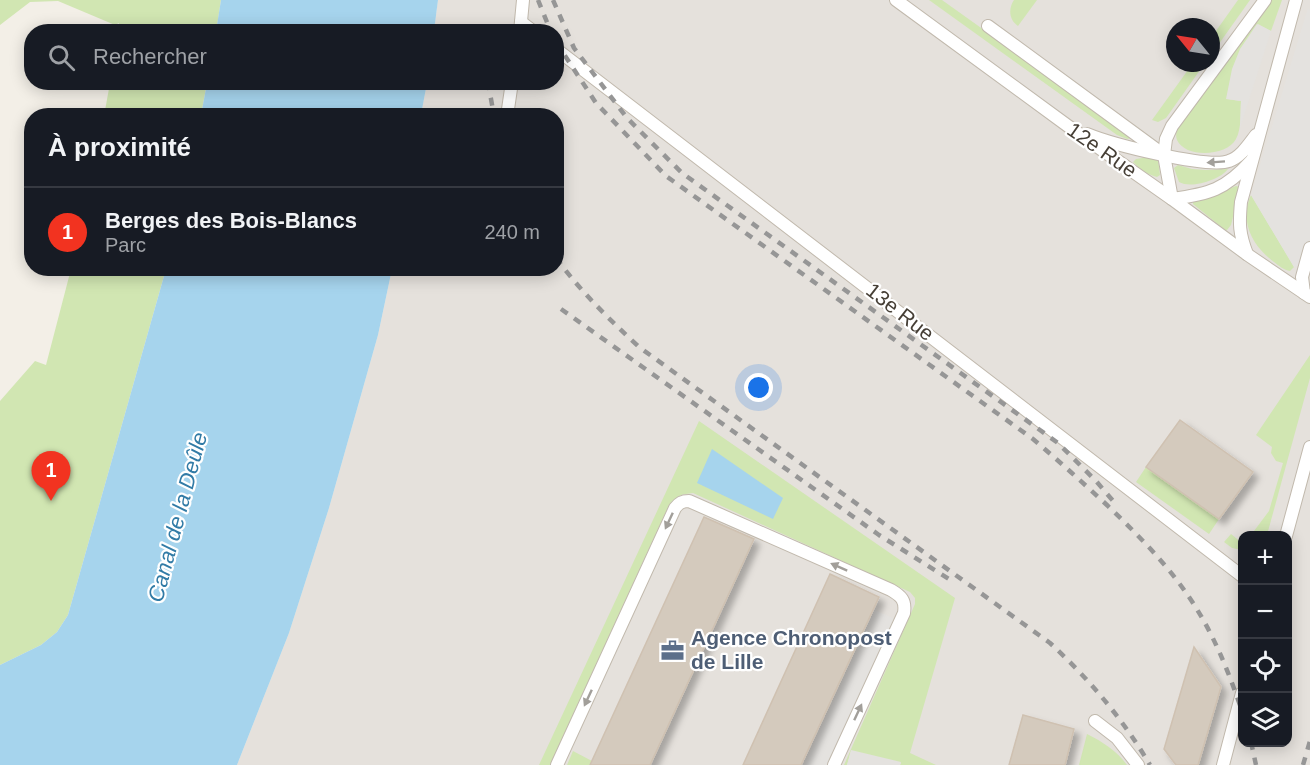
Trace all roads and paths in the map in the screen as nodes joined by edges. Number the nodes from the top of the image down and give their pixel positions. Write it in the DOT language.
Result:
graph roads {
  1 [pos="522,0"];
  2 [pos="896,0"];
  3 [pos="1265,0"];
  4 [pos="1296,0"];
  5 [pos="520,24"];
  6 [pos="988,26"];
  7 [pos="564,55"];
  8 [pos="511,90"];
  9 [pos="508,108"];
  10 [pos="1068,126"];
  11 [pos="1260,129"];
  12 [pos="1164,155"];
  13 [pos="1251,161"];
  14 [pos="1172,199"];
  15 [pos="1310,248"];
  16 [pos="1248,255"];
  17 [pos="1307,295"];
  18 [pos="1310,447"];
  19 [pos="1287,531"];
  20 [pos="1238,573"];
  21 [pos="1238,708"];
  22 [pos="1095,721"];
  23 [pos="557,765"];
  24 [pos="834,765"];
  25 [pos="1138,765"];
  26 [pos="1223,765"];
  1 -- 5 [label="lane"];
  2 -- 10 [label="lane, 12e Rue"];
  3 -- 12 [label="lane"];
  4 -- 11 [label="lane"];
  6 -- 12 [label="lane"];
  7 -- 20 [label="lane, 13e Rue"];
  8 -- 9 [label="lane"];
  10 -- 12 [label="lane"];
  10 -- 14 [label="lane, 12e Rue"];
  11 -- 12 [label="lane, one-way"];
  11 -- 13 [label="lane"];
  12 -- 14 [label="lane"];
  13 -- 14 [label="lane"];
  13 -- 16 [label="lane"];
  14 -- 16 [label="lane, 12e Rue"];
  15 -- 17 [label="lane"];
  16 -- 17 [label="lane, 12e Rue"];
  18 -- 19 [label="lane"];
  21 -- 26 [label="lane"];
  22 -- 25 [label="lane"];
  24 -- 23 [label="lane, one-way"];
}
